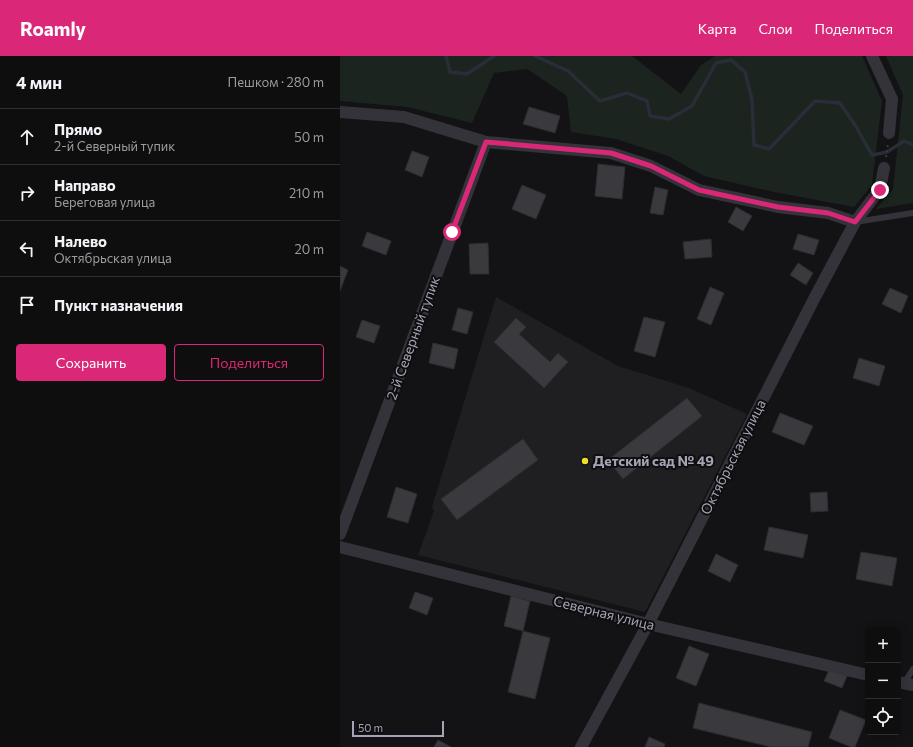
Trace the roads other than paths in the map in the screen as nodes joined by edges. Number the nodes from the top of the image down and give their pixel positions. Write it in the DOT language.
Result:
graph roads {
  1 [pos="872,56"];
  2 [pos="340,112"];
  3 [pos="889,133"];
  4 [pos="486,142"];
  5 [pos="884,168"];
  6 [pos="913,212"];
  7 [pos="855,222"];
  8 [pos="340,534"];
  9 [pos="340,547"];
  10 [pos="648,624"];
  11 [pos="913,670"];
  12 [pos="865,674"];
  13 [pos="905,683"];
  14 [pos="581,747"];
  1 -- 3 [label="street"];
  2 -- 4 [label="street"];
  4 -- 7 [label="street"];
  4 -- 8 [label="street, 2-й Северный тупик"];
  5 -- 7 [label="street, Октябрьская улица"];
  6 -- 7 [label="lane"];
  7 -- 10 [label="street, Октябрьская улица"];
  9 -- 10 [label="street, Северная улица"];
  10 -- 12 [label="street, Северная улица"];
  10 -- 14 [label="street, Октябрьская улица"];
  11 -- 13 [label="lane"];
}
